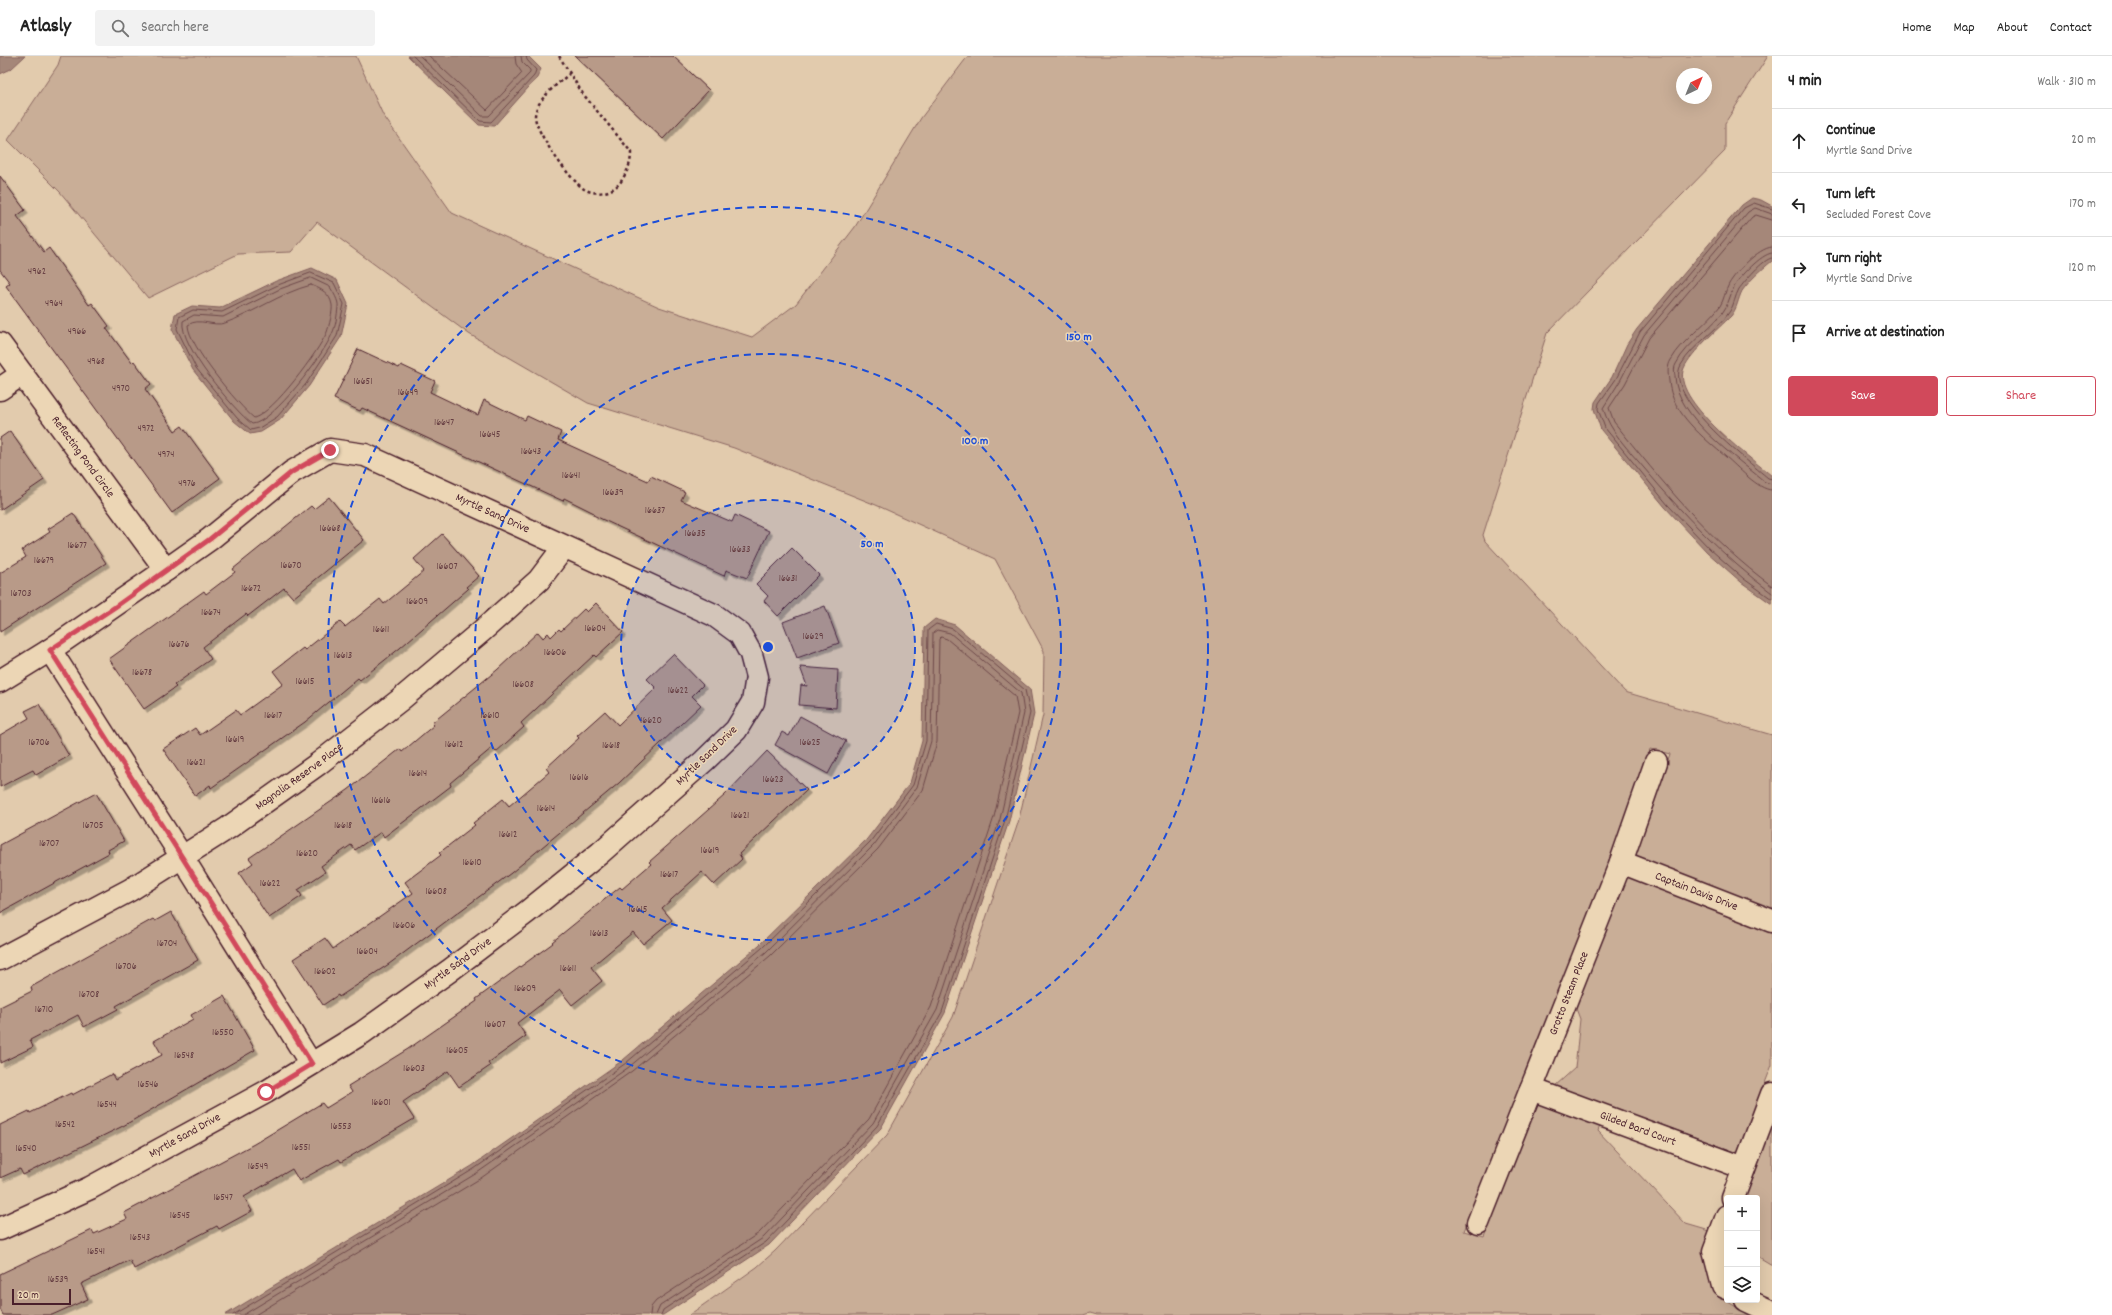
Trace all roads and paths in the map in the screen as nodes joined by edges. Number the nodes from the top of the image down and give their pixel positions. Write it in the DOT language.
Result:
graph roads {
  1 [pos="559,56"];
  2 [pos="569,74"];
  3 [pos="0,344"];
  4 [pos="22,374"];
  5 [pos="0,389"];
  6 [pos="564,547"];
  7 [pos="166,570"];
  8 [pos="50,650"];
  9 [pos="0,681"];
  10 [pos="1656,762"];
  11 [pos="182,857"];
  12 [pos="1621,862"];
  13 [pos="1772,921"];
  14 [pos="0,959"];
  15 [pos="312,1064"];
  16 [pos="1532,1089"];
  17 [pos="1772,1094"];
  18 [pos="1744,1168"];
  19 [pos="1734,1195"];
  20 [pos="1478,1223"];
  21 [pos="1724,1224"];
  22 [pos="0,1229"];
  23 [pos="1724,1286"];
  24 [pos="1752,1303"];
  25 [pos="1772,1312"];
  1 -- 2 [label="path"];
  2 -- 2 [label="path"];
  3 -- 4 [label="street, Reflecting Pond Circle"];
  4 -- 5 [label="street"];
  4 -- 7 [label="street, Reflecting Pond Circle"];
  6 -- 7 [label="street, Myrtle Sand Drive"];
  6 -- 11 [label="street, Magnolia Reserve Place"];
  6 -- 15 [label="street, Myrtle Sand Drive"];
  7 -- 8 [label="street, Myrtle Sand Drive"];
  8 -- 9 [label="street, Myrtle Sand Drive"];
  8 -- 11 [label="street"];
  10 -- 12 [label="street, Grotto Steam Place"];
  11 -- 14 [label="street, Magnolia Reserve Place"];
  11 -- 15 [label="street"];
  12 -- 13 [label="street, Captain Davis Drive"];
  12 -- 16 [label="street, Grotto Steam Place"];
  15 -- 22 [label="street, Myrtle Sand Drive"];
  16 -- 18 [label="street, Gilded Bard Court"];
  16 -- 20 [label="street, Grotto Steam Place"];
  17 -- 18 [label="street"];
  18 -- 19 [label="street"];
  21 -- 23 [label="street"];
  24 -- 25 [label="street"];
}
